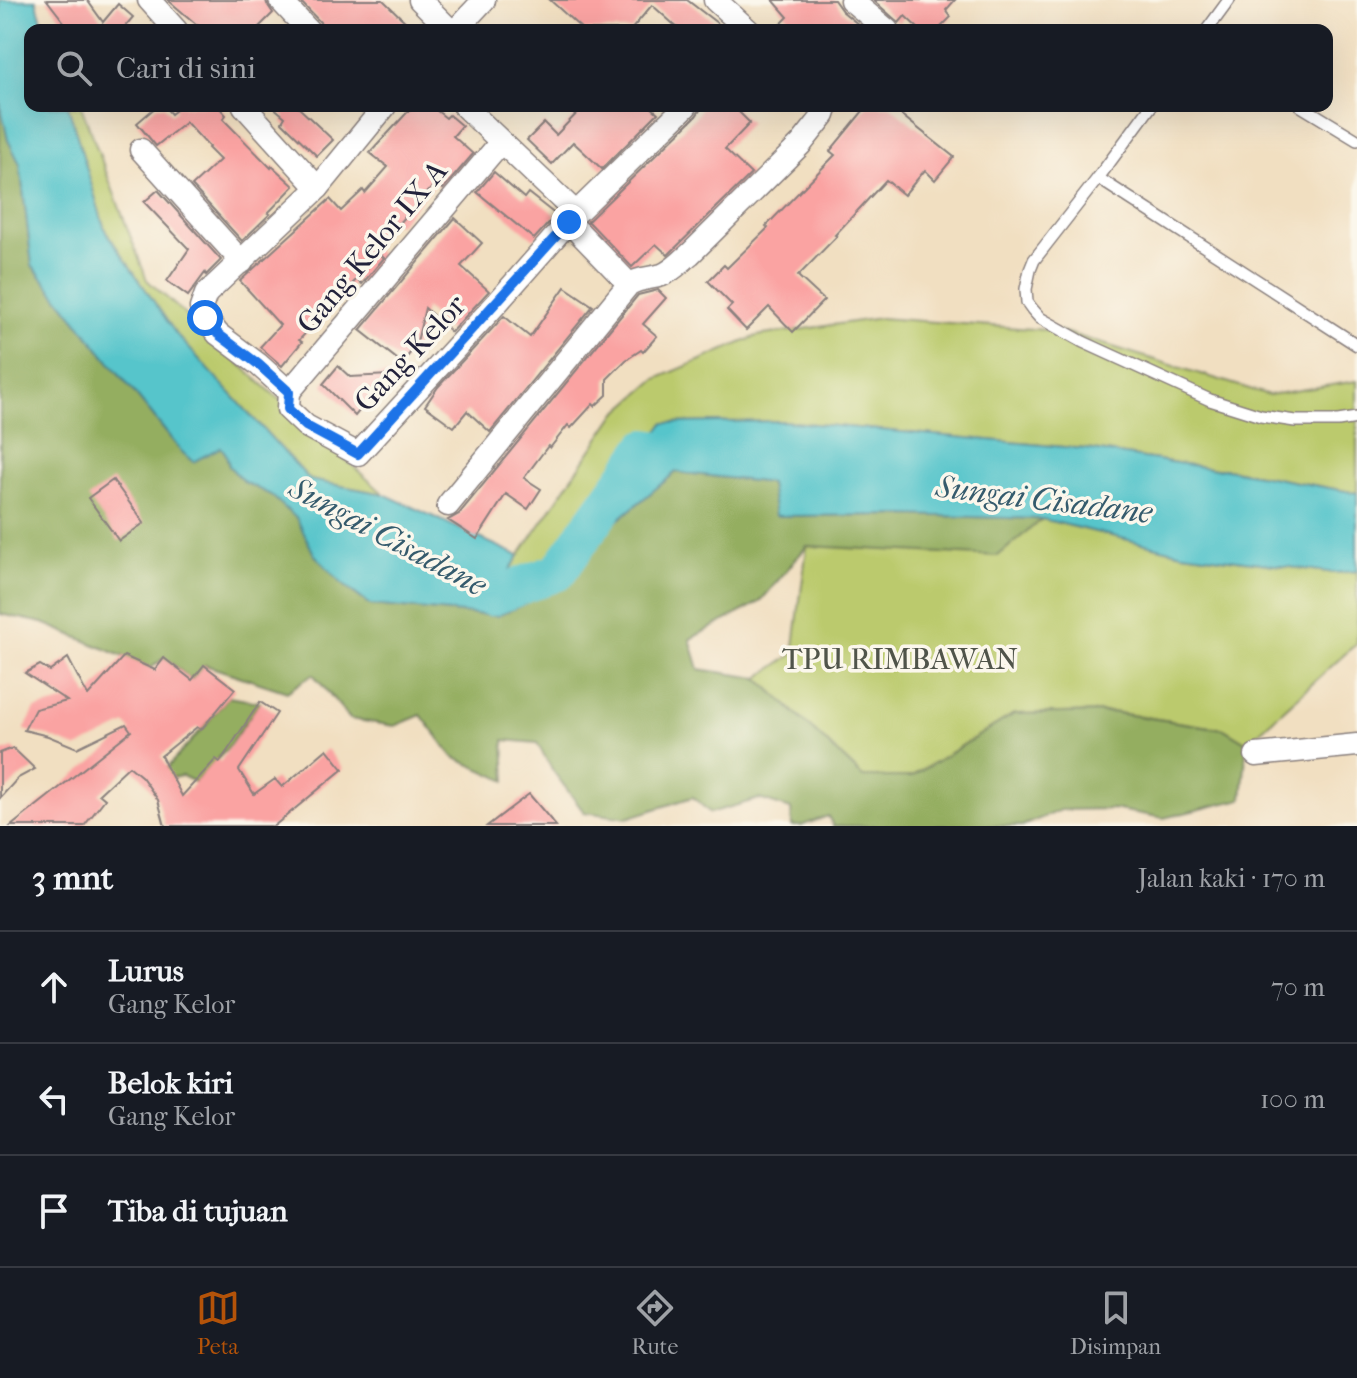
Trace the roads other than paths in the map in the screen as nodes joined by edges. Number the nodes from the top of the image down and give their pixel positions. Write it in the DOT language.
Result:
graph roads {
  1 [pos="149,0"];
  2 [pos="280,0"];
  3 [pos="420,0"];
  4 [pos="484,0"];
  5 [pos="715,0"];
  6 [pos="851,0"];
  7 [pos="1229,0"];
  8 [pos="171,24"];
  9 [pos="302,24"];
  10 [pos="446,24"];
  11 [pos="459,24"];
  12 [pos="741,24"];
  13 [pos="880,24"];
  14 [pos="1211,24"];
  15 [pos="249,112"];
  16 [pos="380,112"];
  17 [pos="470,112"];
  18 [pos="680,112"];
  19 [pos="825,112"];
  20 [pos="1147,112"];
  21 [pos="1311,112"];
  22 [pos="1357,140"];
  23 [pos="501,142"];
  24 [pos="141,150"];
  25 [pos="1098,178"];
  26 [pos="318,188"];
  27 [pos="573,218"];
  28 [pos="242,262"];
  29 [pos="629,284"];
  30 [pos="1357,345"];
  31 [pos="289,392"];
  32 [pos="1357,418"];
  33 [pos="448,505"];
  34 [pos="1357,745"];
  35 [pos="1256,755"];
  1 -- 8 [label="street"];
  2 -- 9 [label="street"];
  3 -- 10 [label="street"];
  4 -- 11 [label="street"];
  5 -- 12 [label="street"];
  6 -- 13 [label="street"];
  7 -- 14 [label="lane"];
  15 -- 26 [label="street"];
  16 -- 26 [label="street, Gang Kelor"];
  17 -- 23 [label="street"];
  18 -- 27 [label="street, Gang Kelor"];
  19 -- 29 [label="street"];
  20 -- 25 [label="lane"];
  21 -- 22 [label="lane"];
  23 -- 27 [label="street"];
  23 -- 31 [label="street, Gang Kelor IX A"];
  24 -- 28 [label="street"];
  25 -- 30 [label="lane"];
  25 -- 32 [label="lane"];
  26 -- 28 [label="street, Gang Kelor"];
  27 -- 29 [label="street"];
  27 -- 31 [label="street, Gang Kelor"];
  28 -- 31 [label="street, Gang Kelor"];
  29 -- 33 [label="street"];
  34 -- 35 [label="street"];
}
